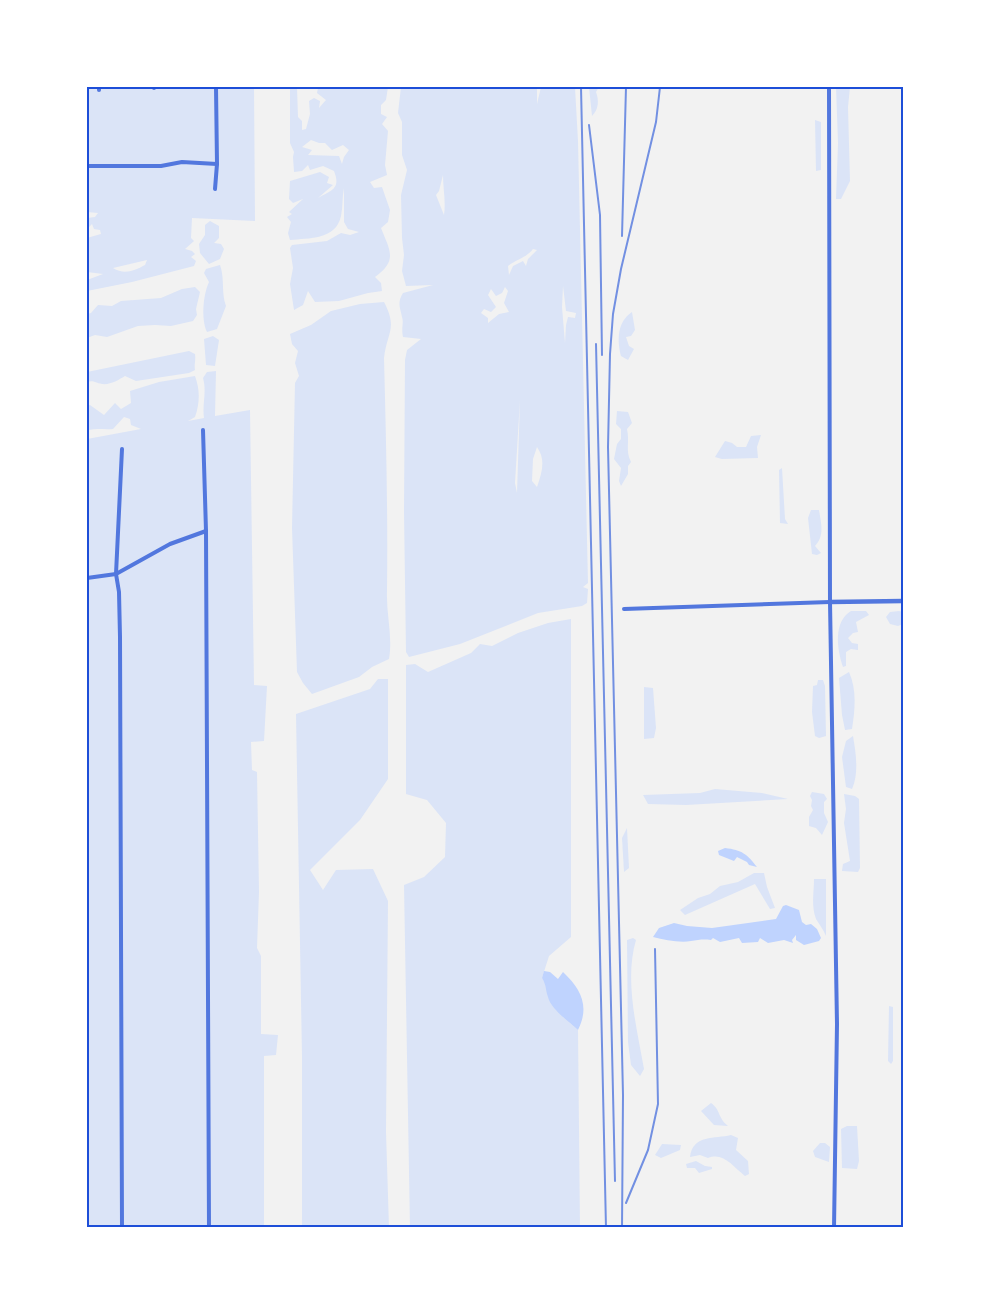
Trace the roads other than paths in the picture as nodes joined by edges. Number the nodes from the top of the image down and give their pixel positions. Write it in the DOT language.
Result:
graph roads {
  1 [pos="216,87"];
  2 [pos="829,87"];
  3 [pos="217,164"];
  4 [pos="87,166"];
  5 [pos="214,189"];
  6 [pos="203,430"];
  7 [pos="122,449"];
  8 [pos="206,531"];
  9 [pos="116,574"];
  10 [pos="87,578"];
  11 [pos="903,601"];
  12 [pos="831,602"];
  13 [pos="624,609"];
  14 [pos="122,1228"];
  15 [pos="209,1228"];
  16 [pos="834,1228"];
  1 -- 3 [label="street"];
  2 -- 12 [label="street"];
  3 -- 4 [label="street"];
  3 -- 5 [label="street"];
  6 -- 8 [label="street"];
  7 -- 9 [label="street"];
  8 -- 9 [label="street"];
  8 -- 15 [label="street"];
  9 -- 10 [label="street"];
  9 -- 14 [label="street"];
  11 -- 12 [label="street"];
  12 -- 13 [label="street"];
  12 -- 16 [label="street"];
}
